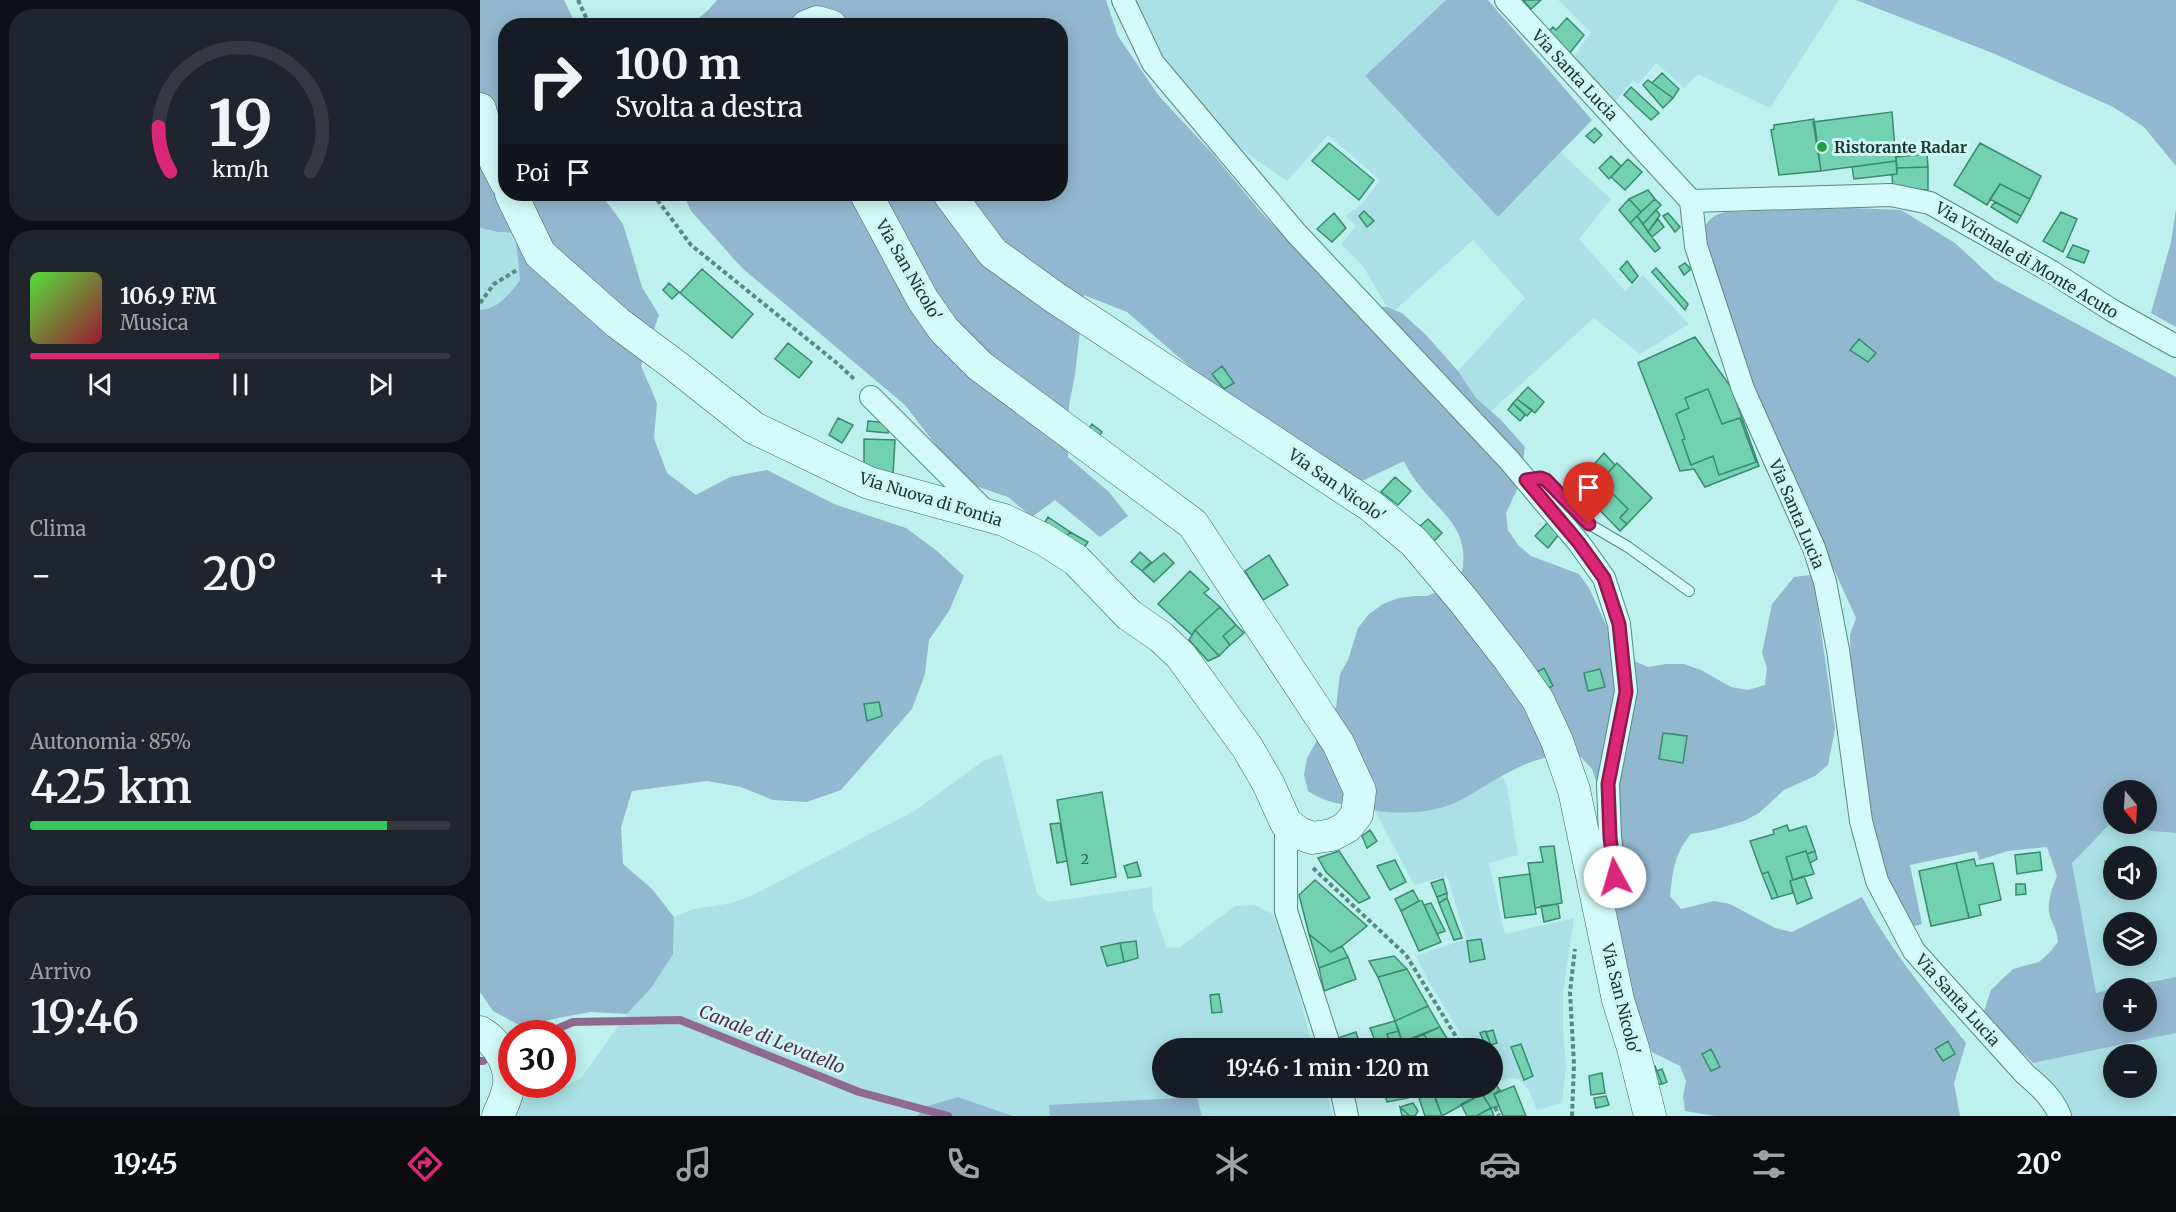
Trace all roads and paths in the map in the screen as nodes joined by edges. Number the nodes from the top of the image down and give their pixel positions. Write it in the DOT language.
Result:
graph roads {
  1 [pos="578,0"];
  2 [pos="1123,0"];
  3 [pos="1506,0"];
  4 [pos="586,18"];
  5 [pos="480,109"];
  6 [pos="498,167"];
  7 [pos="514,201"];
  8 [pos="658,201"];
  9 [pos="870,201"];
  10 [pos="955,201"];
  11 [pos="1691,201"];
  12 [pos="540,254"];
  13 [pos="480,303"];
  14 [pos="2176,346"];
  15 [pos="871,397"];
  16 [pos="1526,480"];
  17 [pos="989,515"];
  18 [pos="1689,591"];
  19 [pos="1293,828"];
  20 [pos="1595,882"];
  21 [pos="1577,938"];
  22 [pos="480,1032"];
  23 [pos="1327,1038"];
  24 [pos="1457,1038"];
  25 [pos="1343,1098"];
  26 [pos="1495,1107"];
  27 [pos="498,1116"];
  28 [pos="1347,1116"];
  29 [pos="1499,1116"];
  30 [pos="1572,1116"];
  31 [pos="1650,1116"];
  32 [pos="2060,1116"];
  1 -- 4 [label="path"];
  2 -- 16 [label="street"];
  3 -- 11 [label="street, Via Santa Lucia"];
  5 -- 6 [label="street"];
  7 -- 12 [label="street, Via Nuova di Fontia"];
  8 -- 15 [label="path"];
  9 -- 19 [label="street, Via San Nicolo'"];
  10 -- 20 [label="street, Via San Nicolo'"];
  11 -- 14 [label="street, Via Vicinale di Monte Acuto"];
  11 -- 32 [label="street, Via Santa Lucia"];
  12 -- 13 [label="path"];
  12 -- 17 [label="street, Via Nuova di Fontia"];
  15 -- 17 [label="street"];
  16 -- 18 [label="lane"];
  16 -- 20 [label="street"];
  17 -- 19 [label="street, Via Nuova di Fontia"];
  19 -- 23 [label="street"];
  19 -- 24 [label="path"];
  20 -- 31 [label="street, Via San Nicolo'"];
  21 -- 30 [label="path, Via San Nicolo'"];
  22 -- 27 [label="street"];
  25 -- 28 [label="street"];
  26 -- 29 [label="path"];
}
